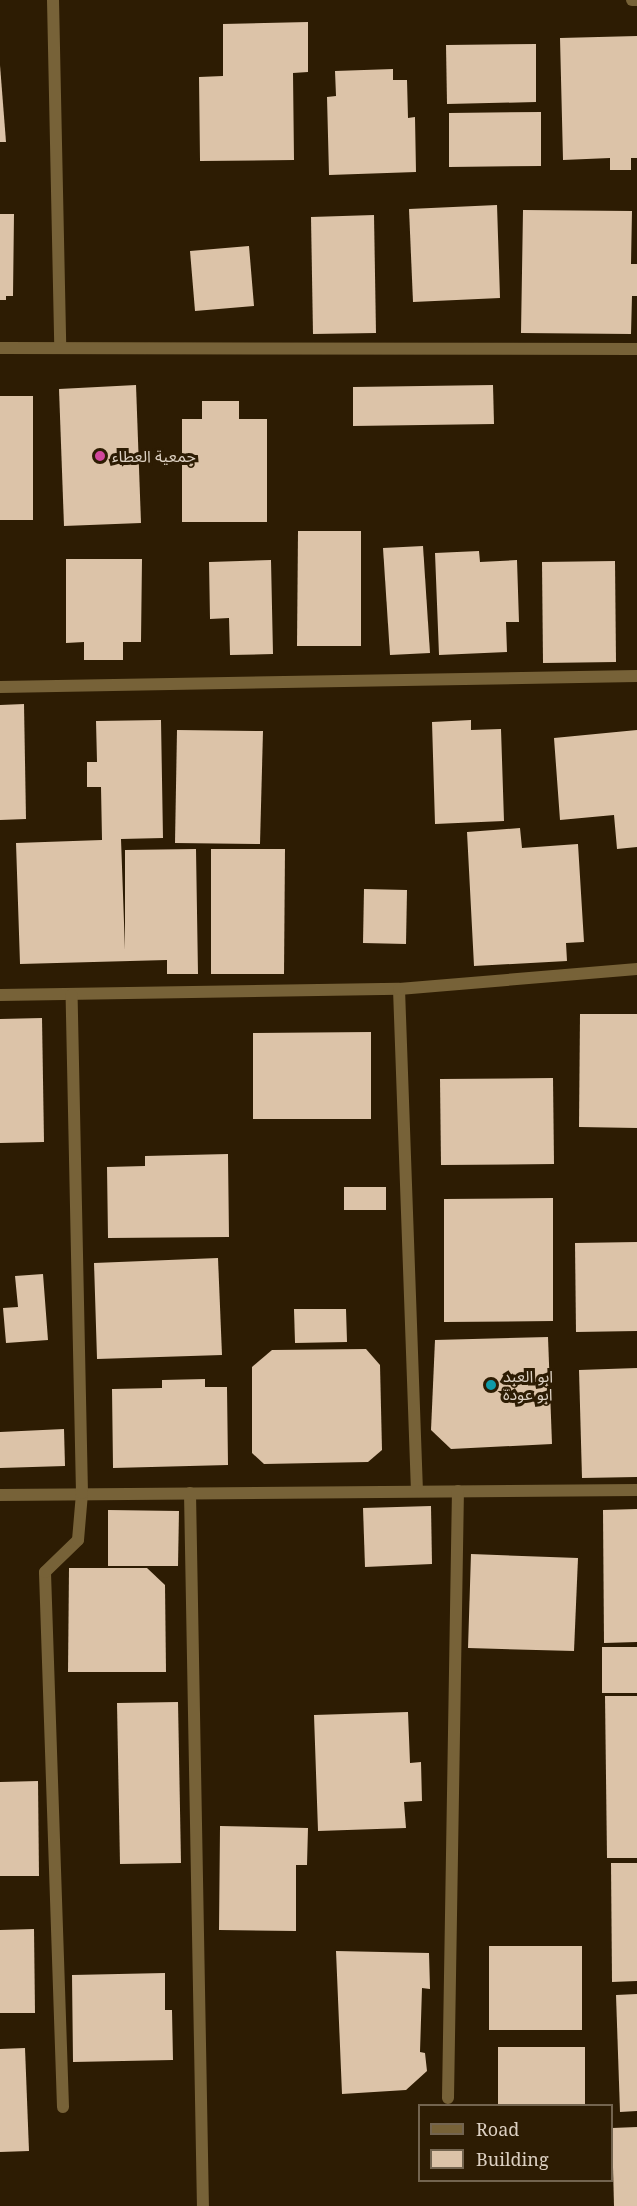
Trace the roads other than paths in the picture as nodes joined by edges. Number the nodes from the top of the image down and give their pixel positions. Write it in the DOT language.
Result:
graph roads {
  1 [pos="53,0"];
  2 [pos="632,0"];
  3 [pos="637,0"];
  4 [pos="0,348"];
  5 [pos="60,348"];
  6 [pos="637,349"];
  7 [pos="637,676"];
  8 [pos="0,687"];
  9 [pos="637,969"];
  10 [pos="399,989"];
  11 [pos="0,995"];
  12 [pos="72,995"];
  13 [pos="637,1490"];
  14 [pos="417,1491"];
  15 [pos="458,1491"];
  16 [pos="82,1493"];
  17 [pos="190,1493"];
  18 [pos="0,1495"];
  19 [pos="448,2098"];
  20 [pos="63,2107"];
  21 [pos="203,2206"];
  1 -- 5 [label="street"];
  2 -- 3 [label="street"];
  4 -- 5 [label="street"];
  5 -- 6 [label="street"];
  7 -- 8 [label="street"];
  9 -- 10 [label="street"];
  10 -- 12 [label="street"];
  10 -- 14 [label="street"];
  11 -- 12 [label="street"];
  12 -- 16 [label="street"];
  13 -- 15 [label="street"];
  14 -- 15 [label="street"];
  14 -- 17 [label="street"];
  15 -- 19 [label="street"];
  16 -- 17 [label="street"];
  16 -- 18 [label="street"];
  16 -- 20 [label="street"];
  17 -- 21 [label="street"];
}
